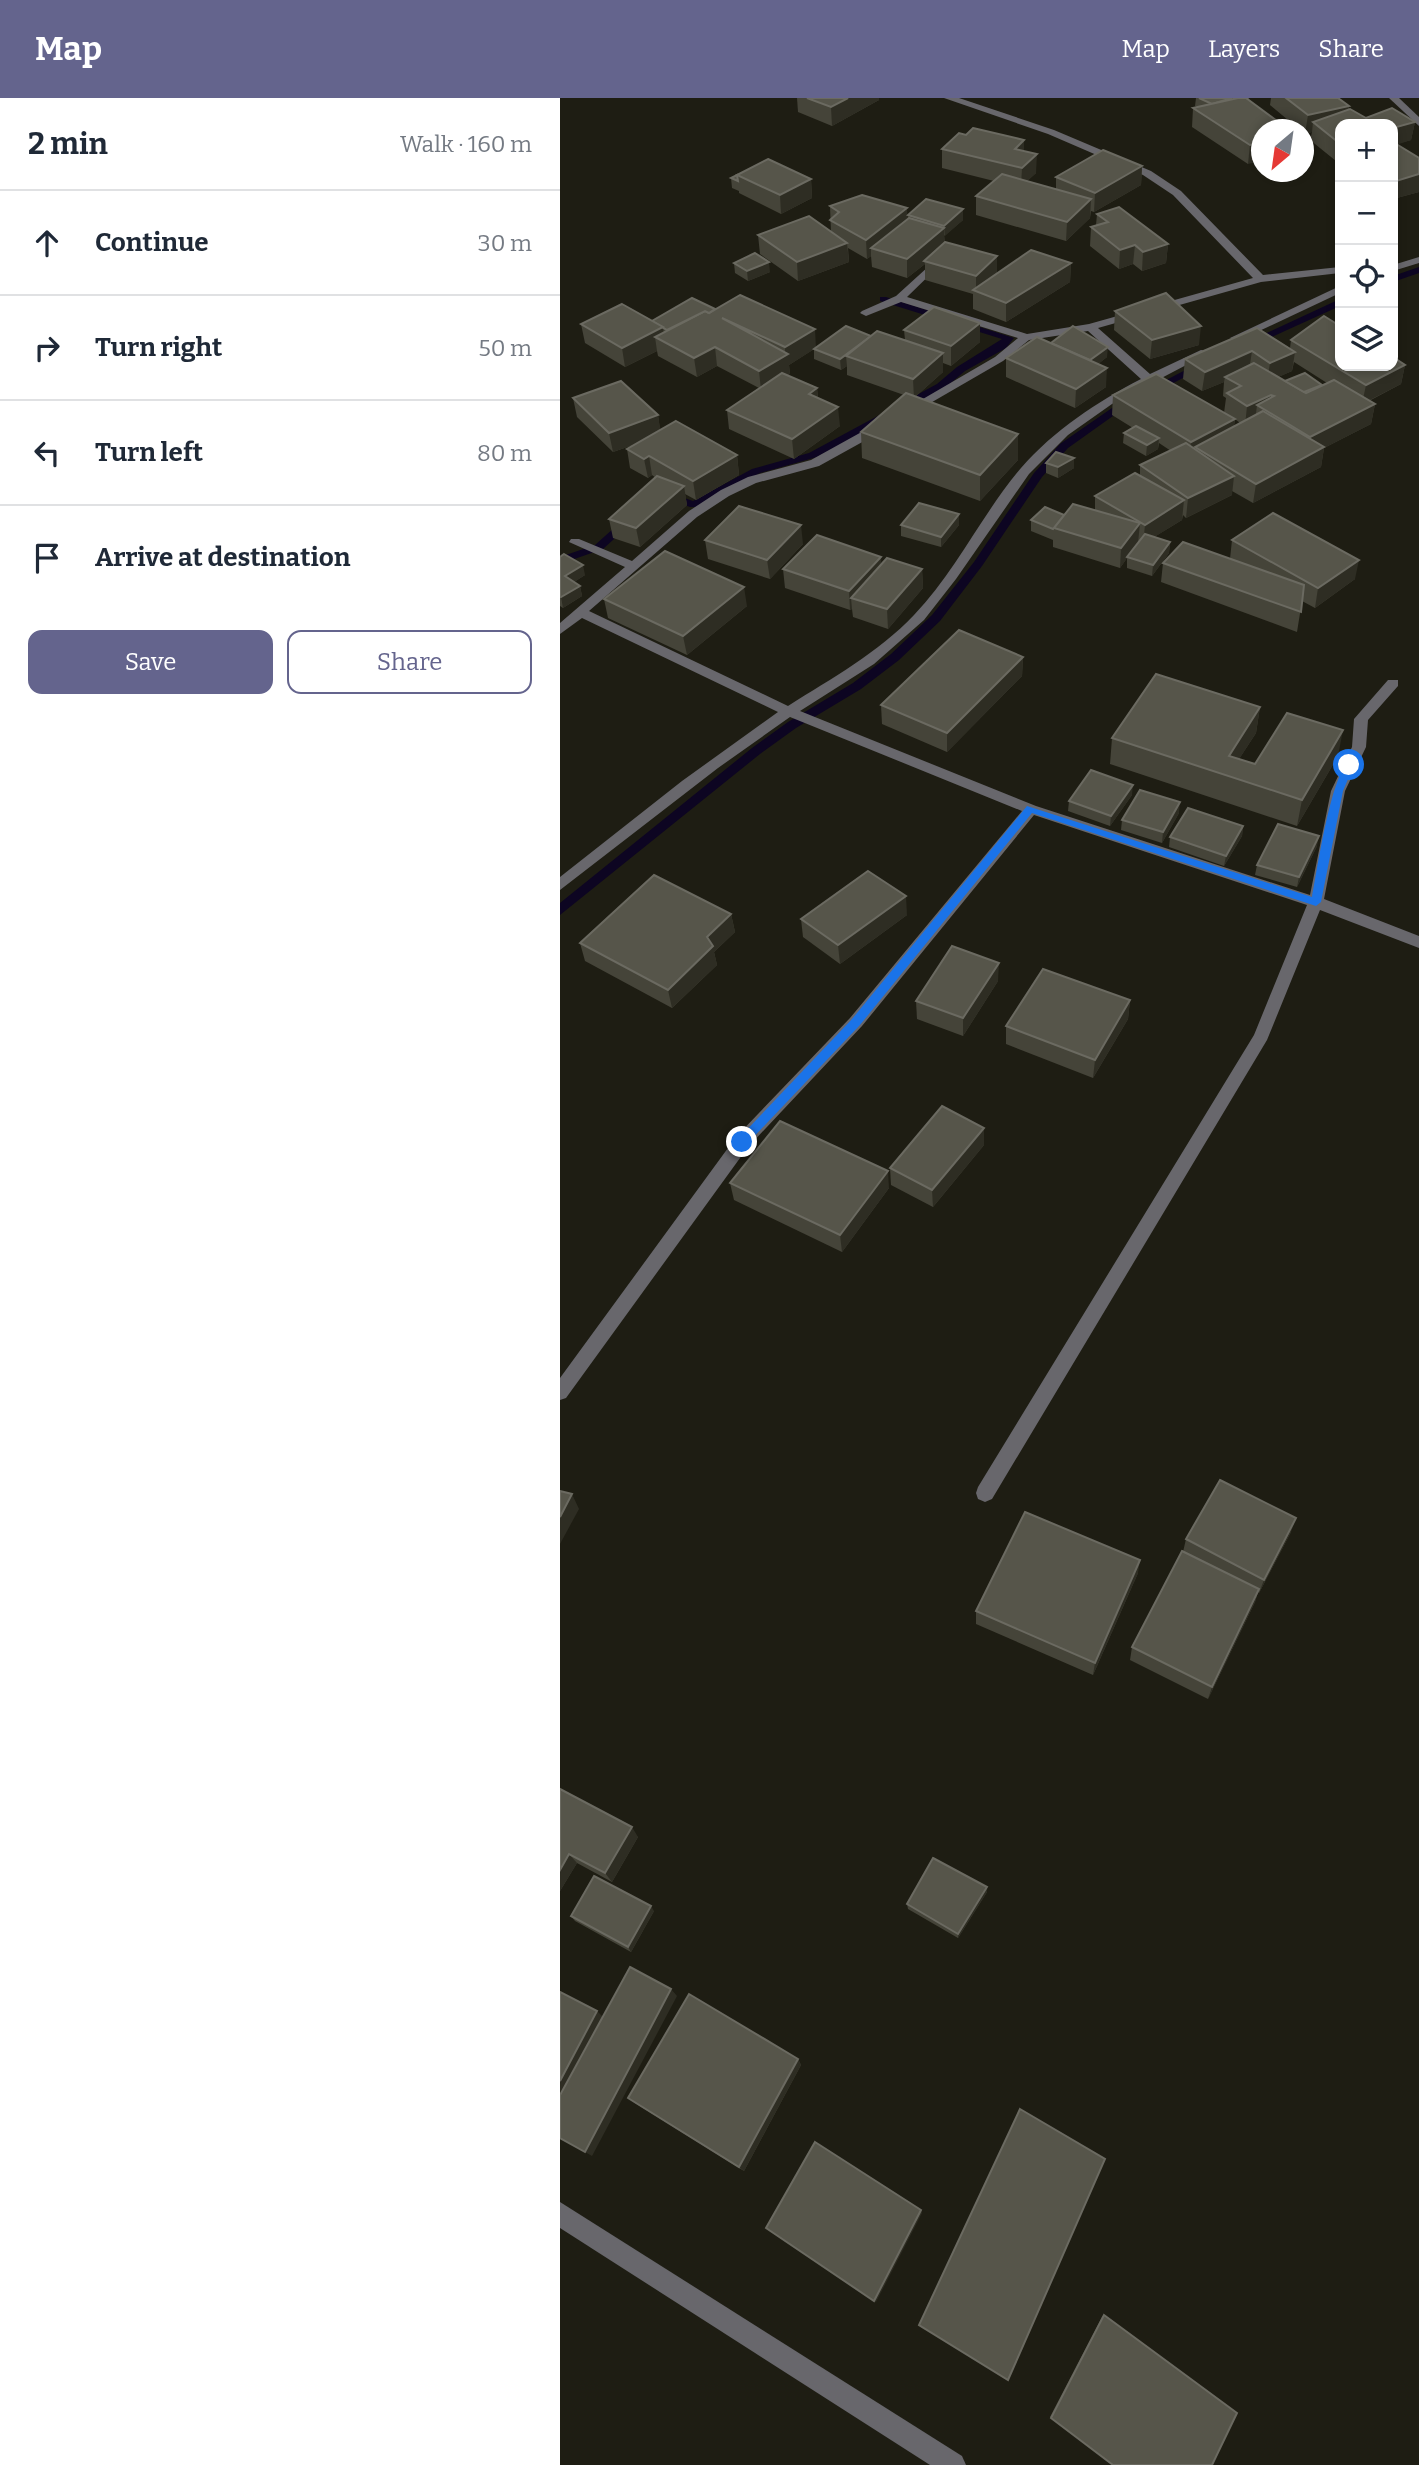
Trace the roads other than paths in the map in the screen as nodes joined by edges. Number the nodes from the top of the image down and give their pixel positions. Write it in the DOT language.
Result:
graph roads {
  1 [pos="949,98"];
  2 [pos="1394,98"];
  3 [pos="1419,123"];
  4 [pos="952,247"];
  5 [pos="1419,260"];
  6 [pos="1398,266"];
  7 [pos="1335,271"];
  8 [pos="1260,279"];
  9 [pos="1335,291"];
  10 [pos="900,298"];
  11 [pos="866,313"];
  12 [pos="1090,327"];
  13 [pos="1026,337"];
  14 [pos="1148,379"];
  15 [pos="575,542"];
  16 [pos="634,566"];
  17 [pos="580,612"];
  18 [pos="560,631"];
  19 [pos="1393,683"];
  20 [pos="788,711"];
  21 [pos="1031,809"];
  22 [pos="560,885"];
  23 [pos="1316,902"];
  24 [pos="1419,942"];
  25 [pos="560,1392"];
  26 [pos="985,1493"];
  27 [pos="560,2214"];
  28 [pos="953,2465"];
  1 -- 8 [label="street"];
  2 -- 3 [label="street"];
  4 -- 10 [label="street"];
  5 -- 6 [label="street"];
  7 -- 8 [label="street"];
  8 -- 12 [label="street"];
  9 -- 14 [label="street"];
  10 -- 11 [label="street"];
  10 -- 13 [label="street"];
  12 -- 13 [label="street"];
  12 -- 14 [label="street"];
  13 -- 16 [label="street"];
  14 -- 20 [label="street"];
  15 -- 16 [label="street"];
  16 -- 17 [label="street"];
  17 -- 18 [label="street"];
  17 -- 20 [label="street"];
  19 -- 23 [label="street"];
  20 -- 21 [label="street"];
  20 -- 22 [label="street"];
  21 -- 23 [label="street"];
  21 -- 25 [label="street"];
  23 -- 24 [label="street"];
  23 -- 26 [label="street"];
  27 -- 28 [label="street"];
}
